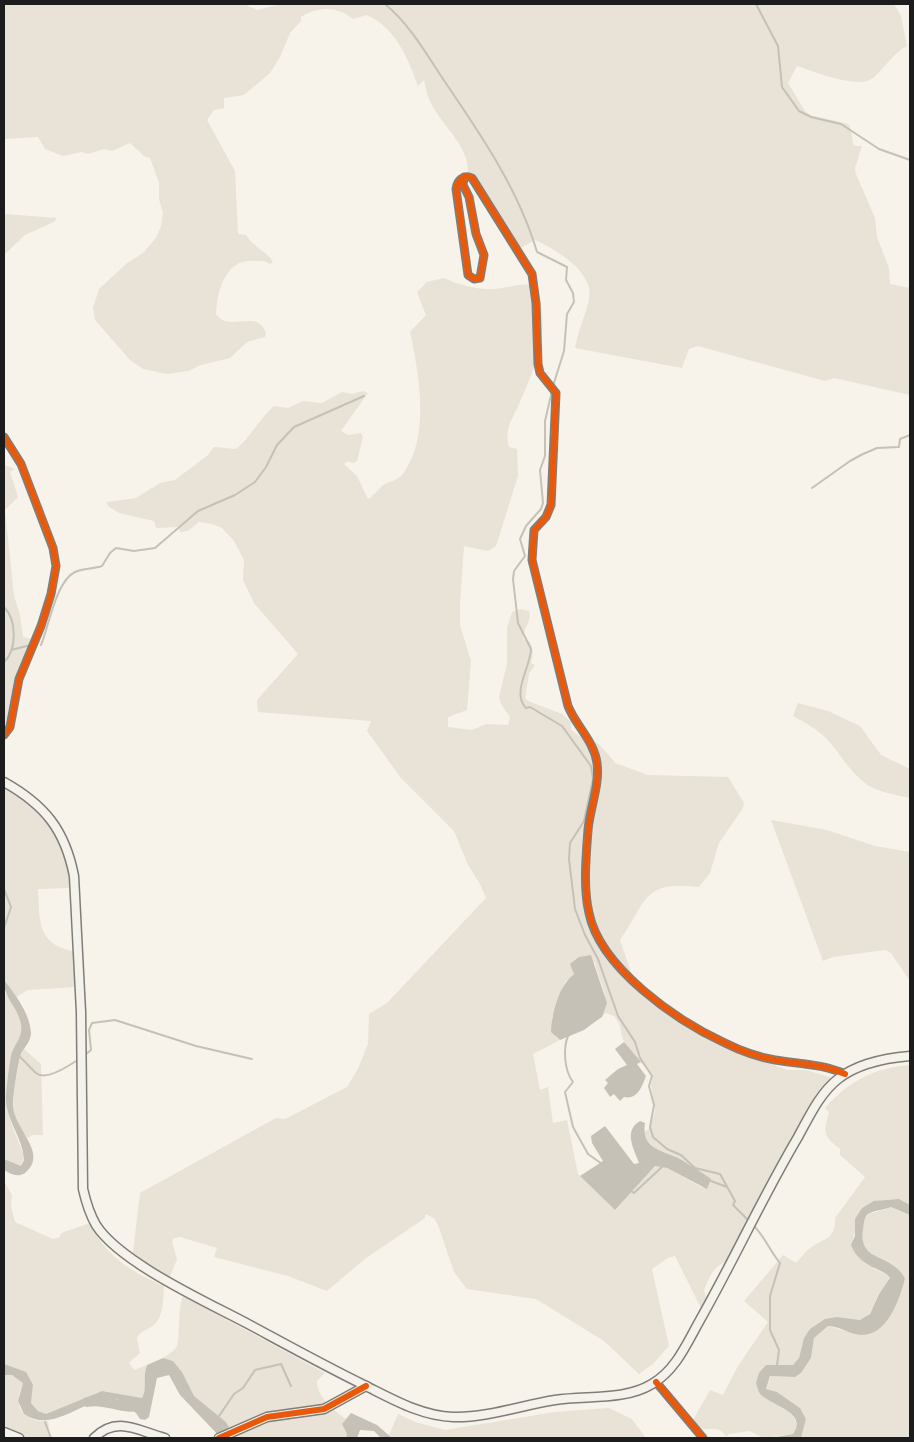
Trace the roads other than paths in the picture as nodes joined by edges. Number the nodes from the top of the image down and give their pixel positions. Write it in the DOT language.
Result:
graph roads {
  1 [pos="464,177"];
  2 [pos="4,437"];
  3 [pos="4,735"];
  4 [pos="4,782"];
  5 [pos="910,1056"];
  6 [pos="845,1074"];
  7 [pos="656,1382"];
  8 [pos="366,1386"];
  9 [pos="4,1432"];
  10 [pos="19,1438"];
  11 [pos="94,1438"];
  12 [pos="165,1438"];
  13 [pos="219,1438"];
  14 [pos="703,1438"];
  1 -- 1 [label="street"];
  1 -- 6 [label="street"];
  2 -- 3 [label="street"];
  4 -- 8 [label="main road"];
  5 -- 6 [label="main road"];
  6 -- 7 [label="main road"];
  7 -- 8 [label="main road"];
  7 -- 14 [label="street"];
  8 -- 13 [label="main road"];
  9 -- 10 [label="main road"];
  11 -- 12 [label="main road"];
}
